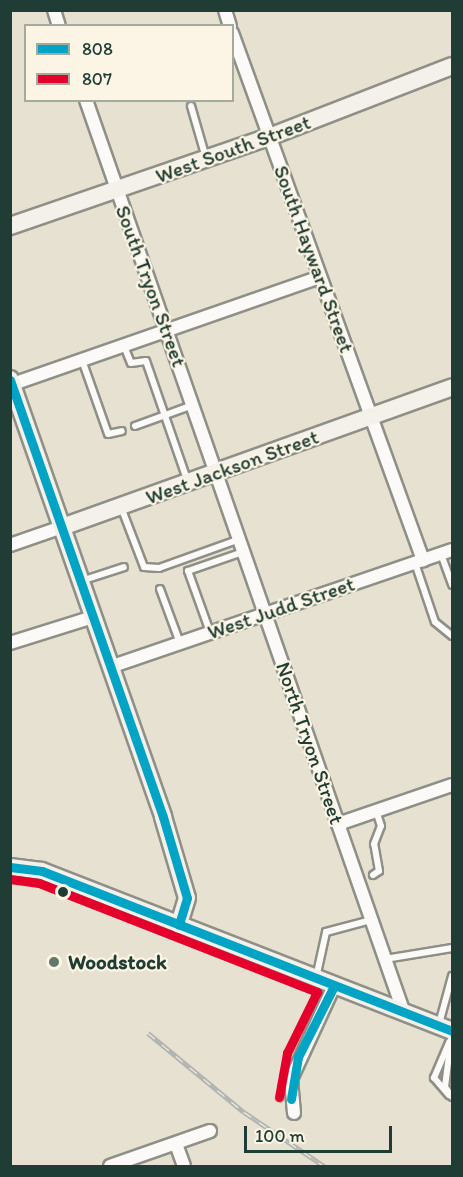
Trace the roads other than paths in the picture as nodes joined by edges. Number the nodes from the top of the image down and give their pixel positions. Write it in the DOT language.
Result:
graph roads {
  1 [pos="234,39"];
  2 [pos="453,66"];
  3 [pos="87,102"];
  4 [pos="191,106"];
  5 [pos="269,137"];
  6 [pos="206,159"];
  7 [pos="117,190"];
  8 [pos="10,226"];
  9 [pos="320,277"];
  10 [pos="168,331"];
  11 [pos="124,346"];
  12 [pos="82,360"];
  13 [pos="11,383"];
  14 [pos="453,387"];
  15 [pos="193,405"];
  16 [pos="165,415"];
  17 [pos="372,416"];
  18 [pos="135,426"];
  19 [pos="122,431"];
  20 [pos="216,472"];
  21 [pos="189,482"];
  22 [pos="121,506"];
  23 [pos="62,527"];
  24 [pos="240,539"];
  25 [pos="10,545"];
  26 [pos="244,552"];
  27 [pos="447,552"];
  28 [pos="419,561"];
  29 [pos="124,567"];
  30 [pos="81,582"];
  31 [pos="452,583"];
  32 [pos="160,589"];
  33 [pos="266,613"];
  34 [pos="93,616"];
  35 [pos="210,633"];
  36 [pos="453,636"];
  37 [pos="10,643"];
  38 [pos="180,643"];
  39 [pos="110,667"];
  40 [pos="453,785"];
  41 [pos="376,811"];
  42 [pos="338,824"];
  43 [pos="10,867"];
  44 [pos="373,875"];
  45 [pos="371,919"];
  46 [pos="179,925"];
  47 [pos="453,948"];
  48 [pos="386,959"];
  49 [pos="453,976"];
  50 [pos="315,978"];
  51 [pos="334,986"];
  52 [pos="404,1013"];
  53 [pos="448,1033"];
  54 [pos="452,1097"];
  55 [pos="294,1113"];
  56 [pos="210,1131"];
  57 [pos="176,1144"];
  58 [pos="110,1167"];
  59 [pos="184,1167"];
  1 -- 5 [label="street, South Hayward Street"];
  2 -- 5 [label="street, West South Street"];
  3 -- 7 [label="street, South Tryon Street"];
  4 -- 6 [label="lane"];
  5 -- 6 [label="street, West South Street"];
  5 -- 9 [label="street, South Hayward Street"];
  6 -- 7 [label="street, West South Street"];
  7 -- 8 [label="street, West South Street"];
  7 -- 10 [label="street, South Tryon Street"];
  9 -- 10 [label="street"];
  9 -- 17 [label="street, South Hayward Street"];
  10 -- 11 [label="street"];
  10 -- 15 [label="street, South Tryon Street"];
  11 -- 12 [label="street"];
  11 -- 16 [label="lane"];
  12 -- 13 [label="street"];
  12 -- 19 [label="lane"];
  13 -- 23 [label="street"];
  14 -- 17 [label="street, West Jackson Street"];
  15 -- 16 [label="lane"];
  15 -- 20 [label="street, South Tryon Street"];
  16 -- 18 [label="lane"];
  16 -- 21 [label="lane"];
  17 -- 20 [label="street, West Jackson Street"];
  17 -- 28 [label="street, South Hayward Street"];
  20 -- 21 [label="street, West Jackson Street"];
  20 -- 24 [label="street, North Tryon Street"];
  21 -- 22 [label="street, West Jackson Street"];
  22 -- 23 [label="street, West Jackson Street"];
  22 -- 24 [label="lane"];
  23 -- 25 [label="street, West Jackson Street"];
  23 -- 30 [label="street"];
  24 -- 26 [label="street, North Tryon Street"];
  26 -- 33 [label="street, North Tryon Street"];
  26 -- 35 [label="lane"];
  27 -- 28 [label="street, West Judd Street"];
  27 -- 31 [label="lane"];
  28 -- 33 [label="street, West Judd Street"];
  28 -- 36 [label="lane"];
  29 -- 30 [label="lane"];
  30 -- 34 [label="street"];
  32 -- 38 [label="lane"];
  33 -- 35 [label="street, West Judd Street"];
  33 -- 42 [label="street, North Tryon Street"];
  34 -- 37 [label="street"];
  34 -- 39 [label="street"];
  35 -- 38 [label="street, West Judd Street"];
  38 -- 39 [label="street, West Judd Street"];
  39 -- 46 [label="street"];
  40 -- 41 [label="street"];
  41 -- 42 [label="street"];
  41 -- 44 [label="lane"];
  42 -- 45 [label="street, North Tryon Street"];
  43 -- 46 [label="street"];
  45 -- 48 [label="street, North Tryon Street"];
  45 -- 50 [label="lane"];
  46 -- 50 [label="street"];
  47 -- 48 [label="lane"];
  48 -- 52 [label="street, North Tryon Street"];
  49 -- 53 [label="lane"];
  50 -- 51 [label="street"];
  51 -- 52 [label="street"];
  51 -- 55 [label="street"];
  52 -- 53 [label="street"];
  53 -- 54 [label="lane"];
  53 -- 54 [label="lane"];
  56 -- 57 [label="street"];
  57 -- 58 [label="street"];
  57 -- 59 [label="street"];
}
